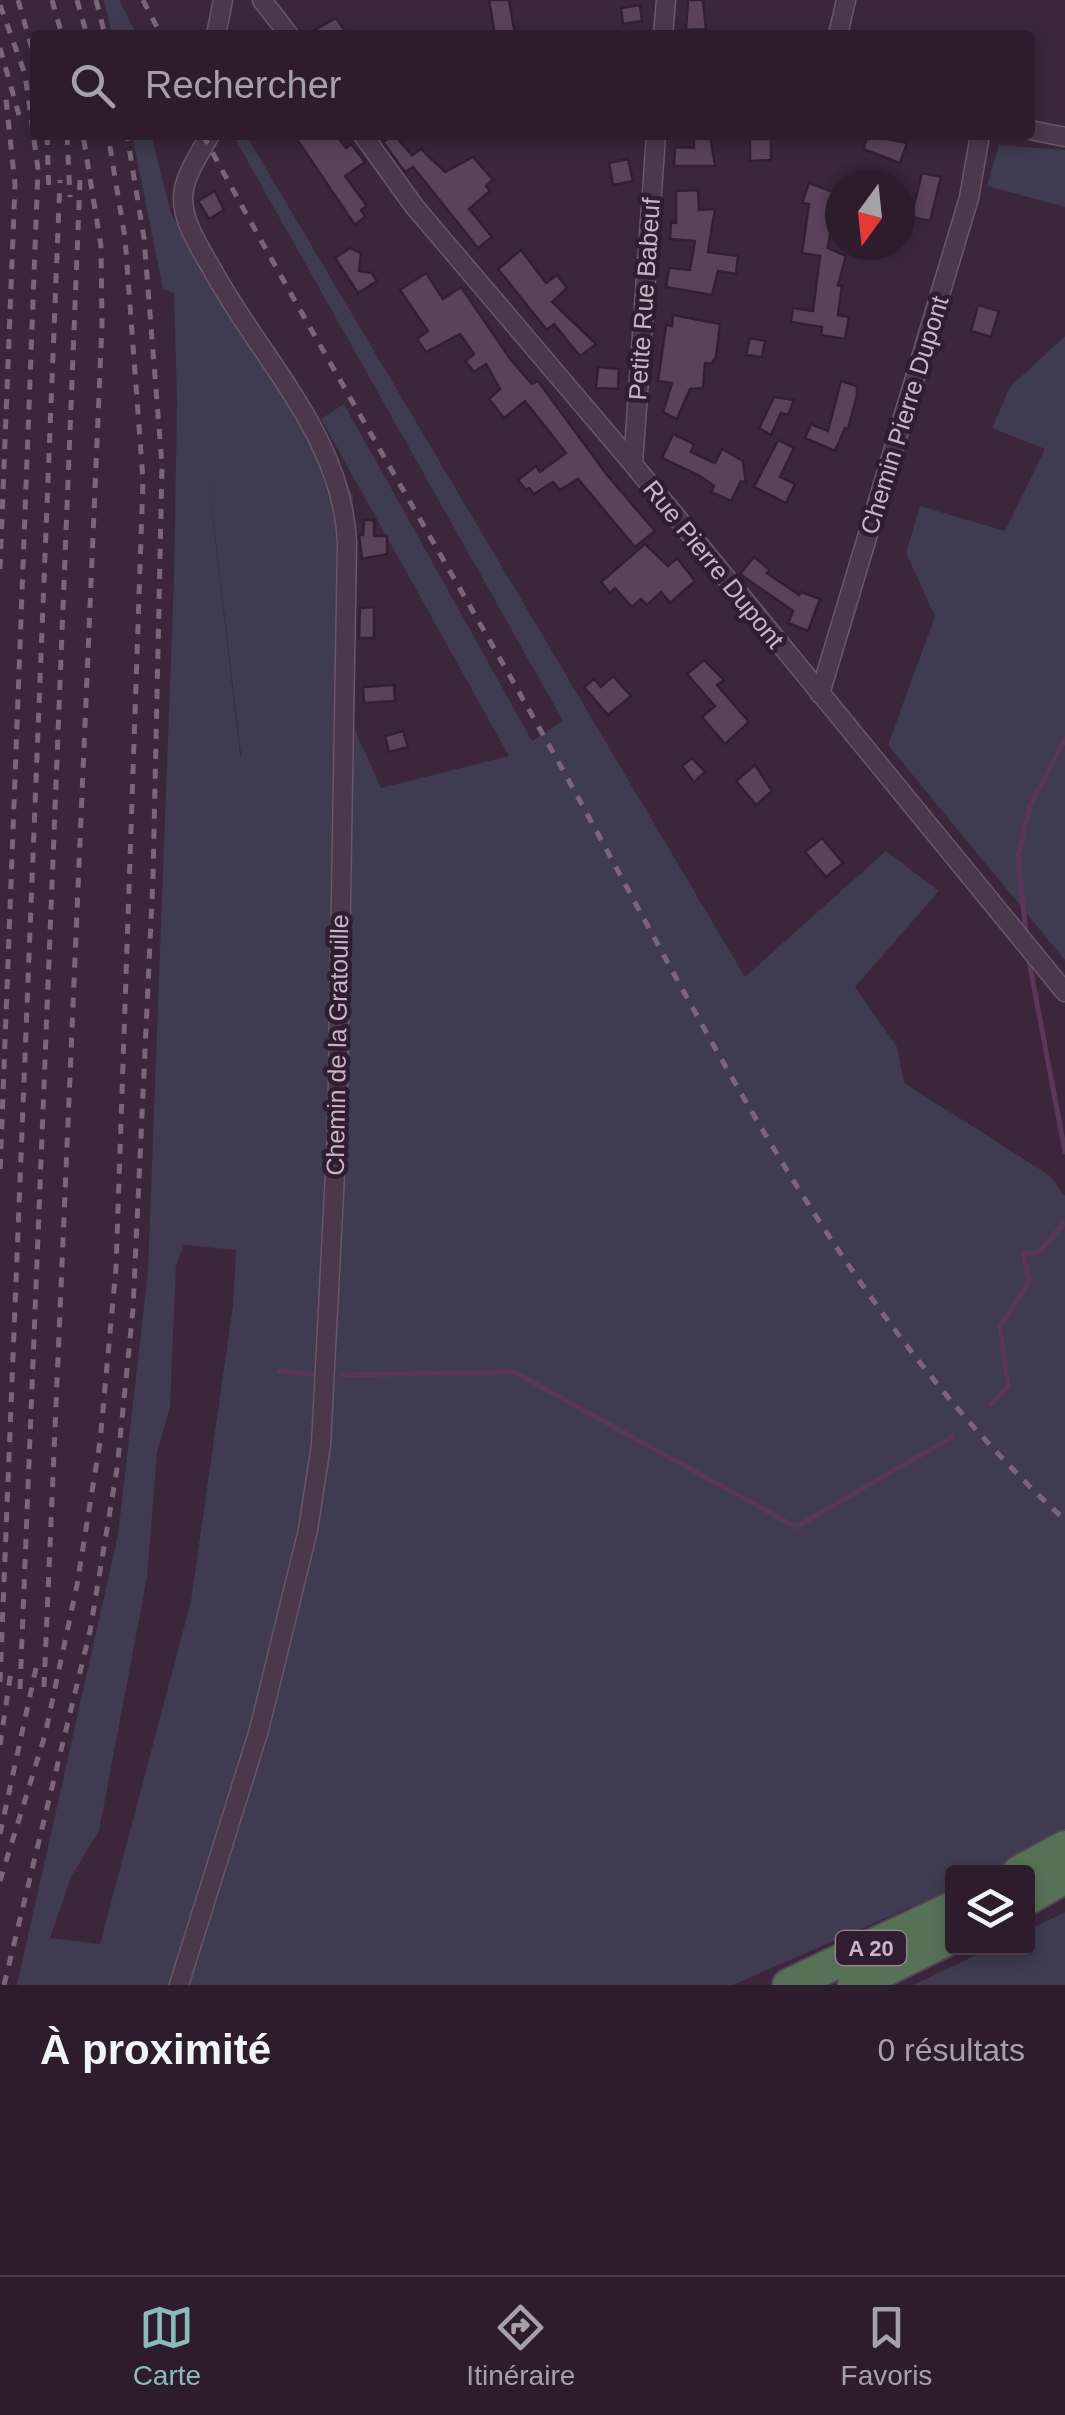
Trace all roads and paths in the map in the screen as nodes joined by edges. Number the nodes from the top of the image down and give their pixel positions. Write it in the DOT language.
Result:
graph roads {
  1 [pos="223,0"];
  2 [pos="262,0"];
  3 [pos="666,0"];
  4 [pos="846,0"];
  5 [pos="217,30"];
  6 [pos="285,30"];
  7 [pos="663,30"];
  8 [pos="839,30"];
  9 [pos="1035,131"];
  10 [pos="1065,137"];
  11 [pos="208,140"];
  12 [pos="368,140"];
  13 [pos="656,140"];
  14 [pos="979,140"];
  15 [pos="633,464"];
  16 [pos="820,694"];
  17 [pos="1065,992"];
  18 [pos="1065,1847"];
  19 [pos="1032,1865"];
  20 [pos="1065,1878"];
  21 [pos="1035,1894"];
  22 [pos="945,1911"];
  23 [pos="945,1940"];
  24 [pos="179,1985"];
  25 [pos="789,1985"];
  26 [pos="854,1985"];
  1 -- 5 [label="street"];
  2 -- 6 [label="street"];
  3 -- 7 [label="street"];
  4 -- 8 [label="street"];
  9 -- 10 [label="street"];
  11 -- 24 [label="street, Chemin de la Gratouille"];
  12 -- 15 [label="street, Rue Pierre Dupont"];
  13 -- 15 [label="street, Petite Rue Babeuf"];
  14 -- 16 [label="street, Chemin Pierre Dupont"];
  15 -- 16 [label="street, Rue Pierre Dupont"];
  16 -- 17 [label="street, Rue Pierre Dupont"];
  18 -- 19 [label="highway"];
  20 -- 21 [label="highway"];
  22 -- 25 [label="highway, A 20"];
  23 -- 26 [label="highway, A 20"];
}
